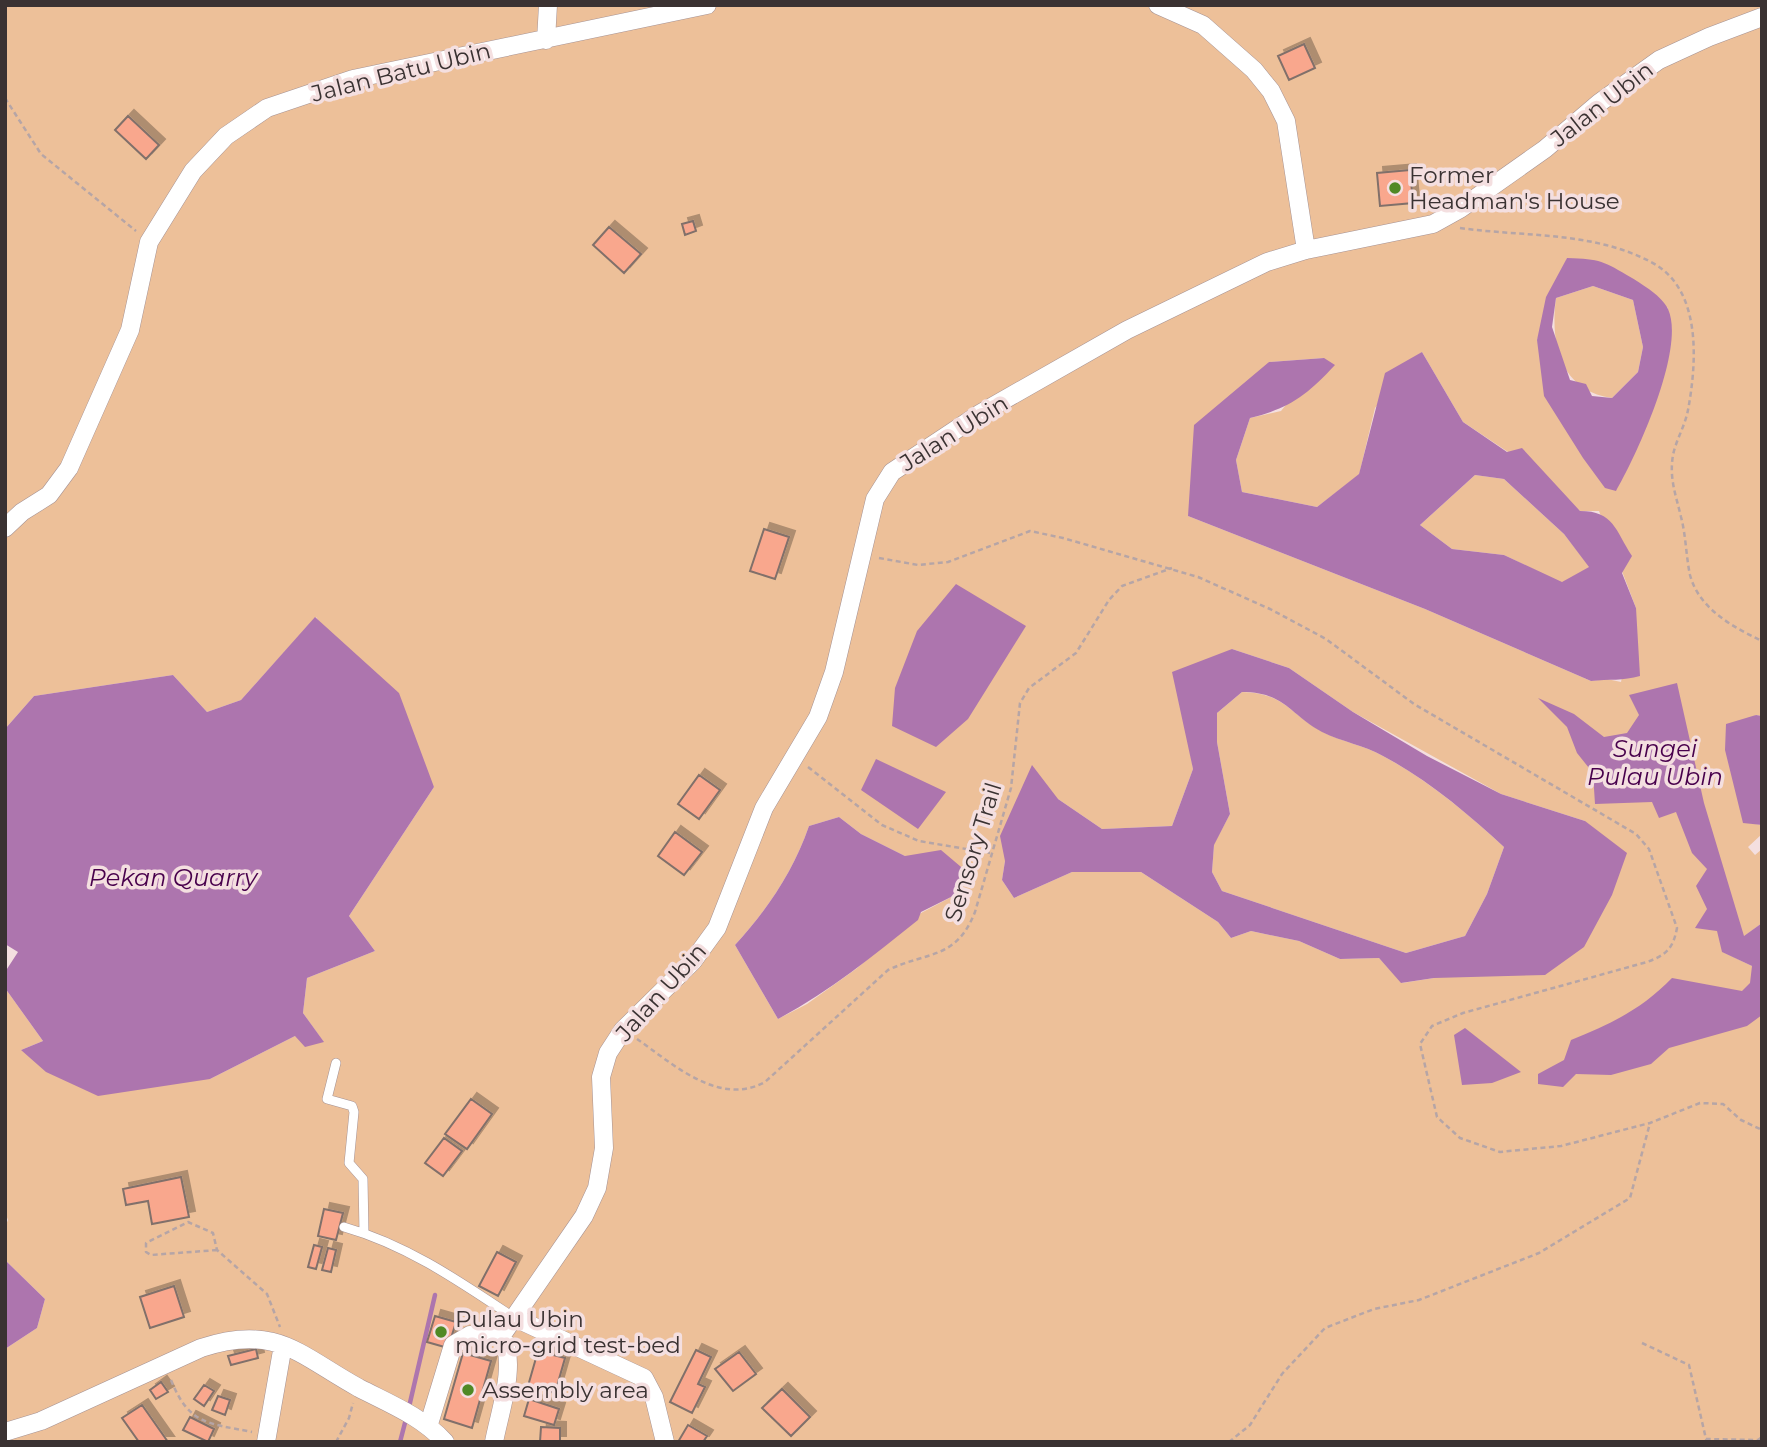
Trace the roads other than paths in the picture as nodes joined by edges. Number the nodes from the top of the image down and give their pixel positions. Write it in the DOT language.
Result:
graph roads {
  1 [pos="548,5"];
  2 [pos="708,5"];
  3 [pos="1158,5"];
  4 [pos="1762,17"];
  5 [pos="546,40"];
  6 [pos="1306,250"];
  7 [pos="5,528"];
  8 [pos="337,1063"];
  9 [pos="344,1227"];
  10 [pos="364,1233"];
  11 [pos="513,1317"];
  12 [pos="502,1335"];
  13 [pos="283,1345"];
  14 [pos="429,1424"];
  15 [pos="5,1432"];
  16 [pos="267,1439"];
  17 [pos="445,1442"];
  18 [pos="494,1442"];
  19 [pos="665,1442"];
  1 -- 5 [label="street"];
  2 -- 5 [label="street, Jalan Batu Ubin"];
  3 -- 6 [label="street"];
  4 -- 6 [label="street, Jalan Ubin"];
  5 -- 7 [label="street, Jalan Batu Ubin"];
  6 -- 11 [label="street, Jalan Ubin"];
  8 -- 10 [label="lane"];
  9 -- 10 [label="lane"];
  10 -- 11 [label="lane"];
  11 -- 12 [label="street, Jalan Ubin"];
  11 -- 19 [label="street"];
  12 -- 14 [label="street"];
  12 -- 18 [label="street"];
  13 -- 14 [label="street"];
  13 -- 15 [label="street"];
  13 -- 16 [label="street"];
  14 -- 17 [label="street"];
}
